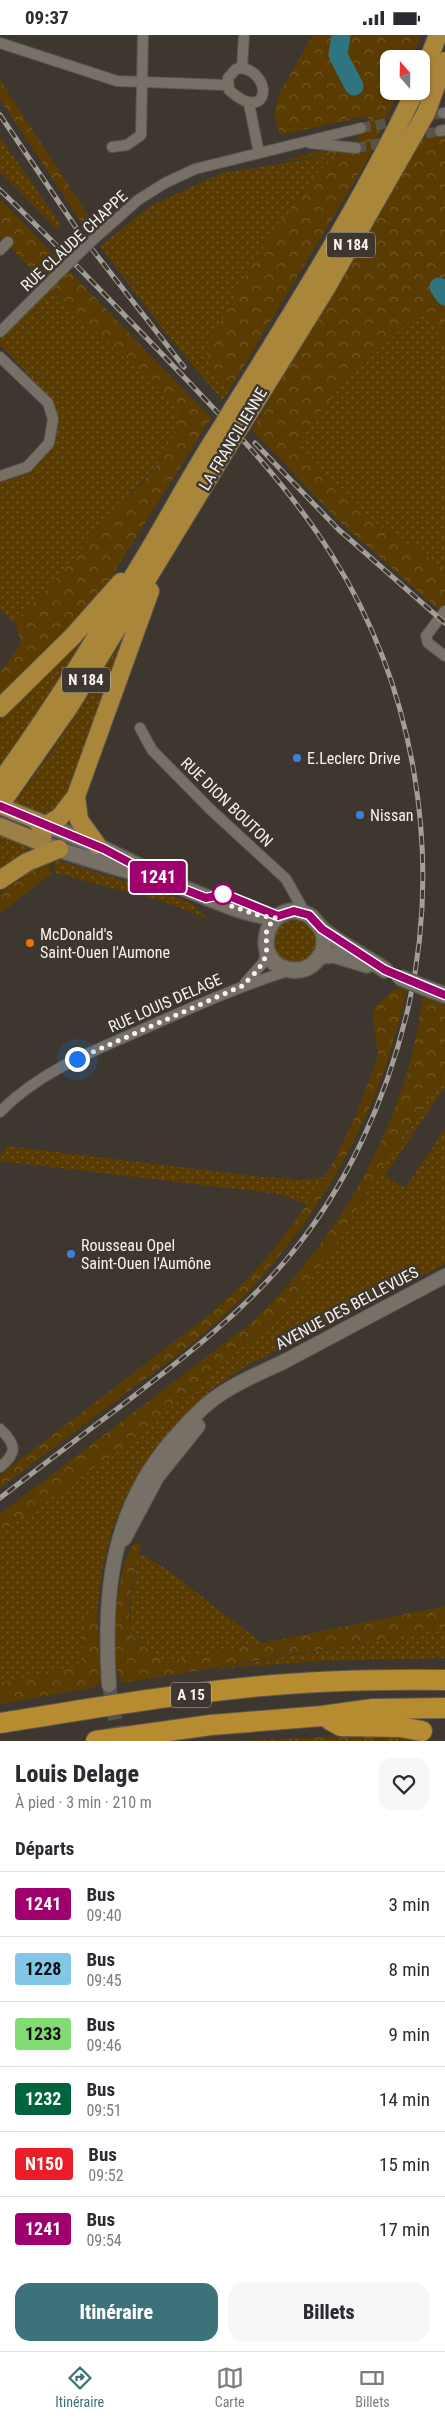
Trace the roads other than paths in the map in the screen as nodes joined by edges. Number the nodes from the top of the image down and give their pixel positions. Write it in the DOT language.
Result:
graph roads {
  1 [pos="143,35"];
  2 [pos="244,35"];
  3 [pos="438,35"];
  4 [pos="0,43"];
  5 [pos="430,55"];
  6 [pos="445,61"];
  7 [pos="242,67"];
  8 [pos="142,83"];
  9 [pos="227,85"];
  10 [pos="411,100"];
  11 [pos="250,104"];
  12 [pos="361,128"];
  13 [pos="304,142"];
  14 [pos="112,147"];
  15 [pos="356,148"];
  16 [pos="260,153"];
  17 [pos="8,242"];
  18 [pos="0,250"];
  19 [pos="0,332"];
  20 [pos="0,357"];
  21 [pos="238,416"];
  22 [pos="0,477"];
  23 [pos="157,550"];
  24 [pos="445,611"];
  25 [pos="445,656"];
  26 [pos="0,709"];
  27 [pos="140,728"];
  28 [pos="0,782"];
  29 [pos="76,796"];
  30 [pos="0,806"];
  31 [pos="27,828"];
  32 [pos="97,845"];
  33 [pos="59,849"];
  34 [pos="27,861"];
  35 [pos="0,881"];
  36 [pos="168,883"];
  37 [pos="294,896"];
  38 [pos="212,900"];
  39 [pos="305,913"];
  40 [pos="280,915"];
  41 [pos="322,929"];
  42 [pos="266,945"];
  43 [pos="320,956"];
  44 [pos="291,970"];
  45 [pos="385,970"];
  46 [pos="242,986"];
  47 [pos="441,994"];
  48 [pos="0,1112"];
  49 [pos="445,1276"];
  50 [pos="0,1429"];
  51 [pos="4,1464"];
  52 [pos="445,1668"];
  53 [pos="384,1679"];
  54 [pos="445,1680"];
  55 [pos="109,1685"];
  56 [pos="445,1709"];
  57 [pos="322,1716"];
  58 [pos="0,1723"];
  59 [pos="422,1731"];
  60 [pos="96,1741"];
  1 -- 8 [label="street"];
  2 -- 7 [label="street"];
  3 -- 5 [label="highway"];
  4 -- 8 [label="street"];
  6 -- 21 [label="highway, LA FRANCILIENNE / N 184"];
  7 -- 9 [label="street"];
  7 -- 11 [label="street"];
  8 -- 9 [label="street"];
  8 -- 14 [label="street"];
  9 -- 11 [label="street"];
  10 -- 21 [label="highway, LA FRANCILIENNE / N 184"];
  11 -- 16 [label="street"];
  12 -- 13 [label="street, RUE CLAUDE CHAPPE"];
  13 -- 15 [label="street"];
  13 -- 16 [label="street, RUE CLAUDE CHAPPE"];
  16 -- 19 [label="street, RUE CLAUDE CHAPPE, bridge"];
  17 -- 18 [label="street"];
  20 -- 22 [label="street"];
  21 -- 23 [label="highway, LA FRANCILIENNE / N 184, bridge"];
  23 -- 26 [label="highway"];
  23 -- 28 [label="highway, LA FRANCILIENNE / N 184"];
  23 -- 29 [label="highway"];
  23 -- 30 [label="highway, LA FRANCILIENNE / N 184"];
  24 -- 25 [label="street"];
  27 -- 37 [label="street, RUE DION BOUTON"];
  29 -- 31 [label="highway"];
  29 -- 32 [label="highway"];
  30 -- 31 [label="main road"];
  31 -- 32 [label="main road"];
  31 -- 33 [label="main road"];
  31 -- 34 [label="highway"];
  32 -- 36 [label="main road"];
  33 -- 34 [label="highway"];
  33 -- 36 [label="main road"];
  34 -- 35 [label="highway"];
  36 -- 38 [label="main road"];
  37 -- 39 [label="street, RUE DION BOUTON"];
  37 -- 40 [label="street"];
  38 -- 40 [label="main road"];
  38 -- 42 [label="main road"];
  39 -- 40 [label="main road"];
  39 -- 41 [label="main road"];
  40 -- 42 [label="main road"];
  41 -- 43 [label="main road"];
  41 -- 45 [label="main road"];
  42 -- 44 [label="main road"];
  42 -- 46 [label="street"];
  43 -- 44 [label="main road"];
  43 -- 45 [label="main road"];
  44 -- 46 [label="street, RUE LOUIS DELAGE"];
  45 -- 47 [label="main road, bridge"];
  46 -- 48 [label="street, RUE LOUIS DELAGE"];
  49 -- 55 [label="street, AVENUE DES BELLEVUES"];
  50 -- 51 [label="street"];
  52 -- 53 [label="highway"];
  53 -- 54 [label="highway, A 15"];
  53 -- 58 [label="highway, A 15"];
  56 -- 57 [label="highway, A 15"];
  57 -- 59 [label="highway"];
  57 -- 60 [label="highway, A 15"];
}
